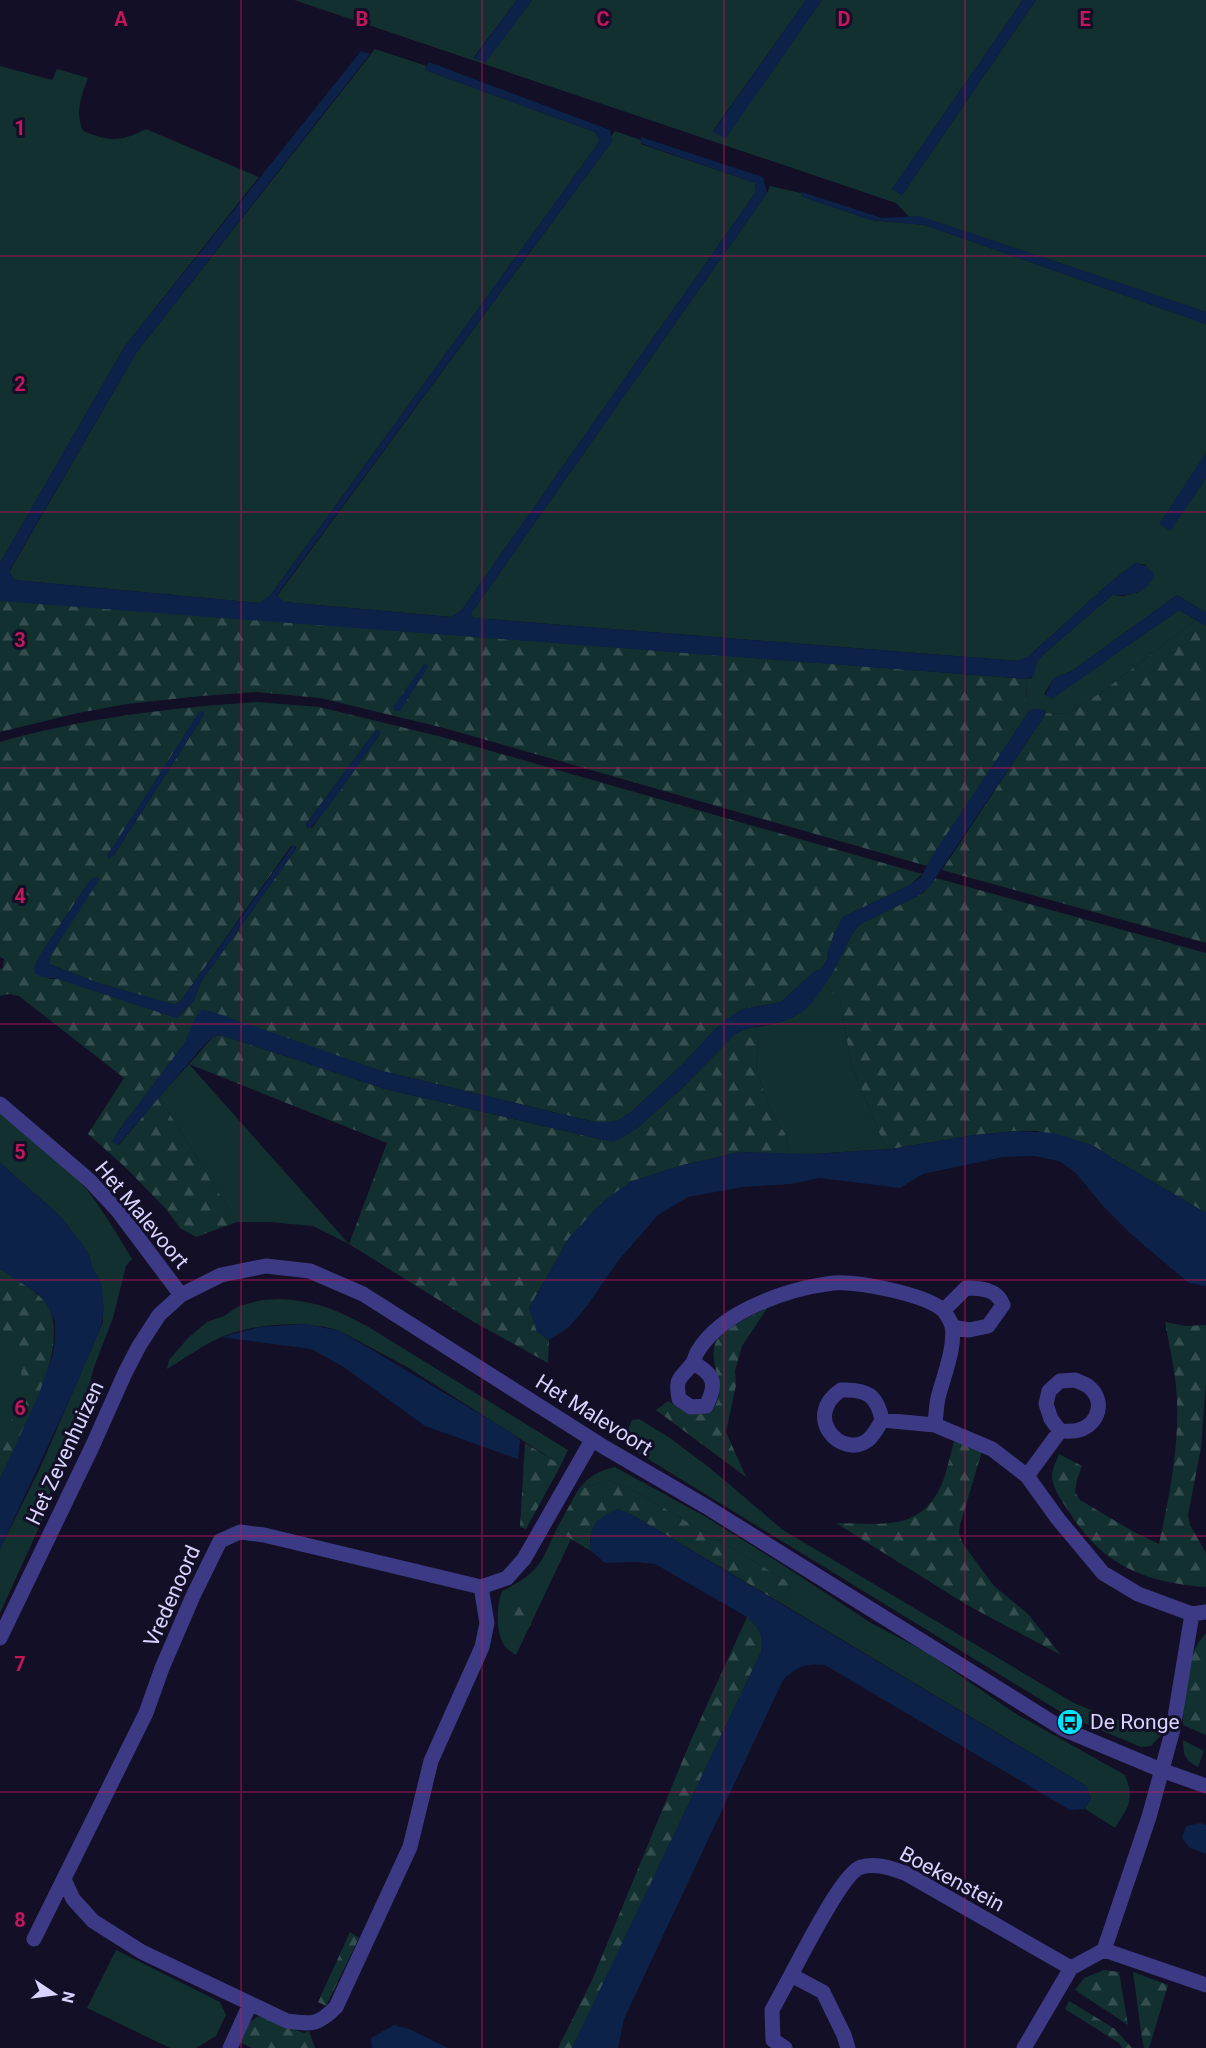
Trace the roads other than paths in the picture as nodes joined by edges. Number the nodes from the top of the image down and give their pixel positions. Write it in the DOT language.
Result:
graph roads {
  1 [pos="0,1104"];
  2 [pos="181,1295"];
  3 [pos="944,1310"];
  4 [pos="952,1327"];
  5 [pos="693,1362"];
  6 [pos="882,1420"];
  7 [pos="935,1425"];
  8 [pos="1060,1431"];
  9 [pos="592,1440"];
  10 [pos="1027,1476"];
  11 [pos="481,1587"];
  12 [pos="1199,1613"];
  13 [pos="0,1638"];
  14 [pos="1161,1770"];
  15 [pos="1206,1786"];
  16 [pos="64,1880"];
  17 [pos="34,1939"];
  18 [pos="1104,1950"];
  19 [pos="1071,1968"];
  20 [pos="791,1975"];
  21 [pos="1206,1985"];
  22 [pos="250,2004"];
  23 [pos="230,2048"];
  24 [pos="785,2048"];
  25 [pos="848,2048"];
  26 [pos="1024,2048"];
  1 -- 2 [label="street, Het Malevoort"];
  2 -- 9 [label="street, Het Malevoort"];
  2 -- 13 [label="street, Het Zevenhuizen"];
  3 -- 4 [label="street"];
  3 -- 4 [label="street"];
  3 -- 5 [label="street"];
  4 -- 7 [label="street"];
  6 -- 7 [label="street"];
  7 -- 10 [label="street"];
  8 -- 10 [label="street"];
  9 -- 11 [label="street"];
  9 -- 14 [label="street, Het Malevoort"];
  10 -- 12 [label="street"];
  11 -- 16 [label="street, Vredenoord"];
  11 -- 22 [label="street"];
  12 -- 14 [label="street"];
  14 -- 15 [label="street, Het Malevoort"];
  14 -- 18 [label="street"];
  16 -- 17 [label="street, Vredenoord"];
  16 -- 22 [label="street"];
  18 -- 19 [label="street"];
  18 -- 21 [label="street"];
  19 -- 20 [label="street, Boekenstein"];
  19 -- 26 [label="street"];
  20 -- 24 [label="street, Boekenstein"];
  20 -- 25 [label="street"];
  22 -- 23 [label="street"];
}
